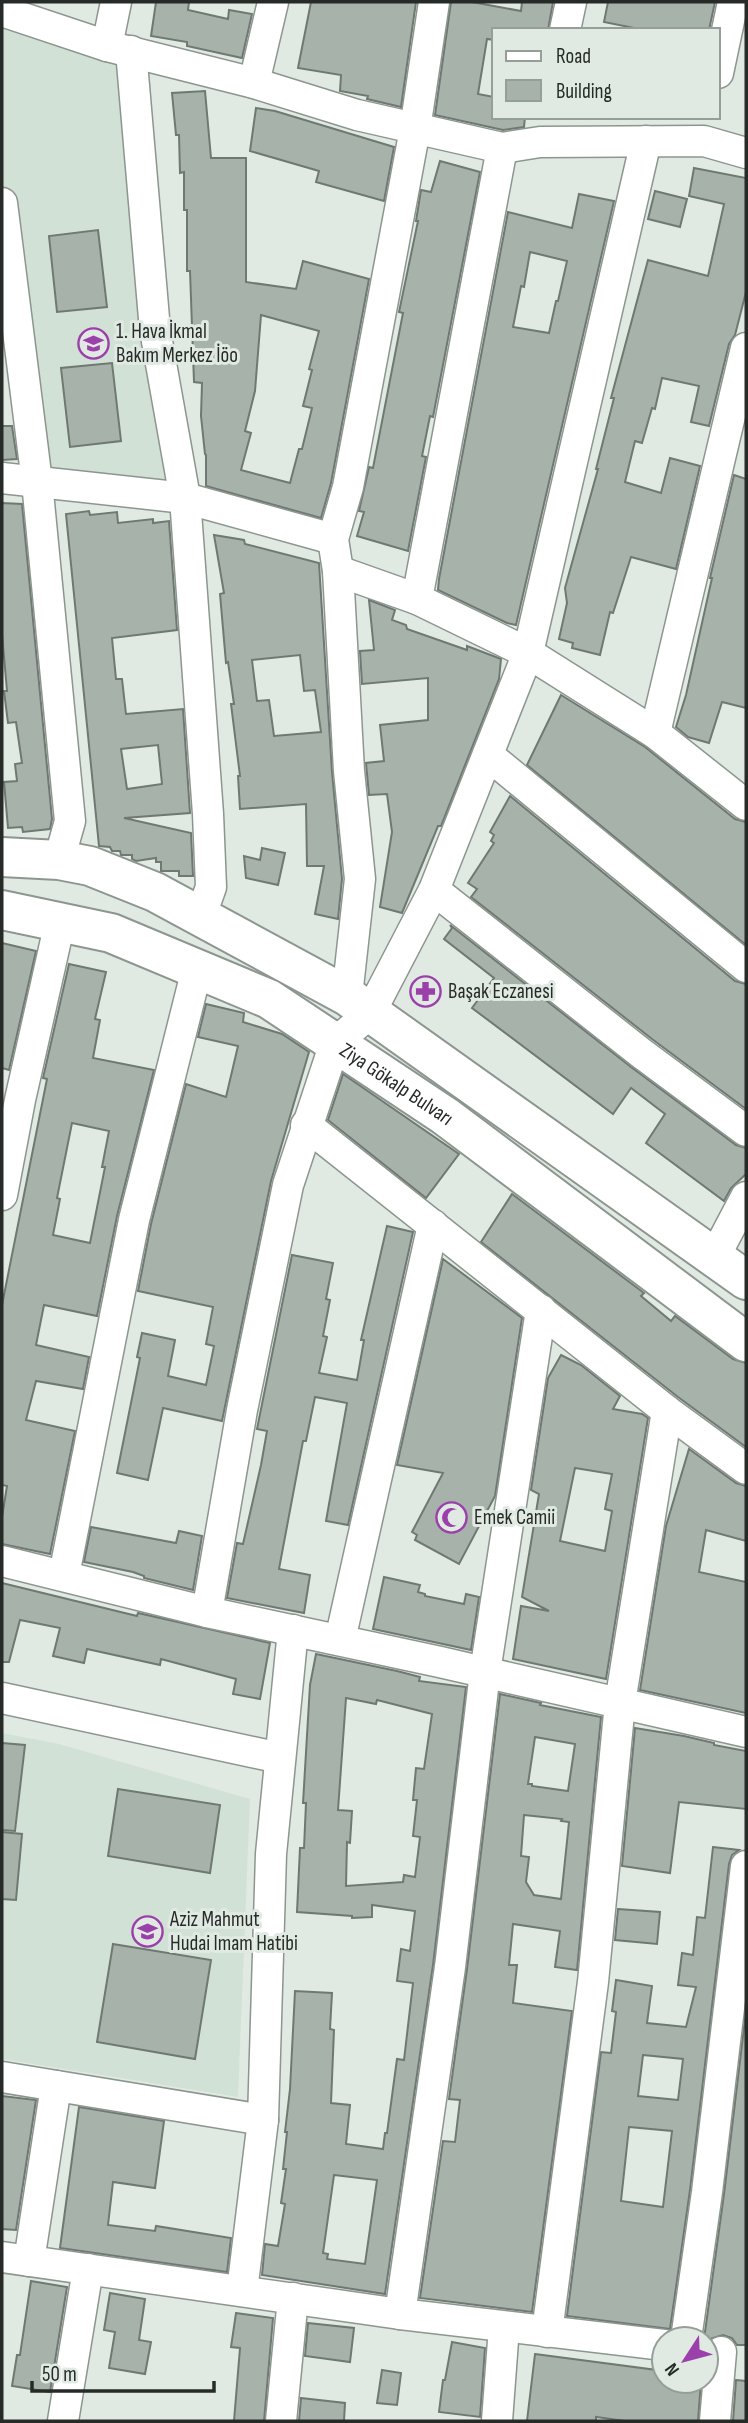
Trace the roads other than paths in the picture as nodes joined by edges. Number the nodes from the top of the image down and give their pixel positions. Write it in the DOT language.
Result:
graph roads {
  1 [pos="116,2"];
  2 [pos="273,2"];
  3 [pos="434,2"];
  4 [pos="571,2"];
  5 [pos="733,2"];
  6 [pos="2,11"];
  7 [pos="565,28"];
  8 [pos="119,48"];
  9 [pos="720,63"];
  10 [pos="254,83"];
  11 [pos="415,129"];
  12 [pos="706,129"];
  13 [pos="543,130"];
  14 [pos="646,141"];
  15 [pos="502,148"];
  16 [pos="746,153"];
  17 [pos="2,203"];
  18 [pos="746,348"];
  19 [pos="2,478"];
  20 [pos="37,482"];
  21 [pos="185,498"];
  22 [pos="333,539"];
  23 [pos="338,571"];
  24 [pos="417,599"];
  25 [pos="528,653"];
  26 [pos="655,733"];
  27 [pos="488,755"];
  28 [pos="746,805"];
  29 [pos="2,857"];
  30 [pos="59,860"];
  31 [pos="434,890"];
  32 [pos="2,910"];
  33 [pos="200,918"];
  34 [pos="60,922"];
  35 [pos="746,967"];
  36 [pos="197,969"];
  37 [pos="358,1004"];
  38 [pos="335,1043"];
  39 [pos="306,1125"];
  40 [pos="746,1131"];
  41 [pos="2,1195"];
  42 [pos="746,1197"];
  43 [pos="433,1225"];
  44 [pos="715,1255"];
  45 [pos="746,1280"];
  46 [pos="541,1310"];
  47 [pos="746,1342"];
  48 [pos="667,1411"];
  49 [pos="746,1469"];
  50 [pos="2,1561"];
  51 [pos="64,1575"];
  52 [pos="207,1612"];
  53 [pos="293,1630"];
  54 [pos="340,1640"];
  55 [pos="485,1672"];
  56 [pos="2,1698"];
  57 [pos="620,1703"];
  58 [pos="746,1732"];
  59 [pos="280,1758"];
  60 [pos="746,1866"];
  61 [pos="2,2077"];
  62 [pos="56,2086"];
  63 [pos="263,2120"];
  64 [pos="16,2259"];
  65 [pos="88,2269"];
  66 [pos="242,2291"];
  67 [pos="293,2298"];
  68 [pos="400,2314"];
  69 [pos="687,2325"];
  70 [pos="505,2327"];
  71 [pos="547,2332"];
  72 [pos="650,2343"];
  73 [pos="724,2353"];
  74 [pos="63,2421"];
  75 [pos="281,2421"];
  76 [pos="496,2421"];
  77 [pos="715,2421"];
  1 -- 8 [label="street"];
  2 -- 10 [label="street"];
  3 -- 11 [label="street"];
  4 -- 7 [label="street"];
  5 -- 9 [label="street"];
  6 -- 8 [label="street"];
  8 -- 10 [label="street"];
  8 -- 21 [label="street"];
  10 -- 11 [label="street"];
  11 -- 15 [label="street"];
  11 -- 22 [label="street"];
  12 -- 14 [label="street"];
  12 -- 16 [label="street"];
  13 -- 14 [label="street"];
  13 -- 15 [label="street"];
  14 -- 25 [label="street"];
  15 -- 24 [label="street"];
  17 -- 20 [label="street"];
  18 -- 26 [label="street"];
  19 -- 20 [label="street"];
  20 -- 21 [label="street"];
  20 -- 30 [label="street"];
  21 -- 22 [label="street"];
  21 -- 33 [label="street"];
  22 -- 23 [label="street"];
  23 -- 24 [label="street"];
  23 -- 37 [label="street"];
  24 -- 25 [label="street"];
  25 -- 26 [label="street"];
  25 -- 27 [label="street"];
  26 -- 28 [label="street"];
  27 -- 31 [label="street"];
  27 -- 35 [label="street"];
  29 -- 30 [label="main road, Ziya Gökalp Bulvarı"];
  30 -- 33 [label="main road, Ziya Gökalp Bulvarı"];
  31 -- 37 [label="street"];
  31 -- 40 [label="street"];
  32 -- 34 [label="main road, Ziya Gökalp Bulvarı"];
  33 -- 37 [label="main road, Ziya Gökalp Bulvarı"];
  34 -- 36 [label="main road, Ziya Gökalp Bulvarı"];
  34 -- 41 [label="street"];
  36 -- 38 [label="main road, Ziya Gökalp Bulvarı"];
  36 -- 51 [label="street"];
  37 -- 38 [label="street"];
  37 -- 44 [label="main road, Ziya Gökalp Bulvarı"];
  38 -- 39 [label="street"];
  38 -- 47 [label="main road, Ziya Gökalp Bulvarı"];
  39 -- 43 [label="street"];
  39 -- 52 [label="street"];
  42 -- 44 [label="street"];
  43 -- 46 [label="street"];
  43 -- 54 [label="street"];
  44 -- 45 [label="main road, Ziya Gökalp Bulvarı"];
  46 -- 48 [label="street"];
  46 -- 55 [label="street"];
  48 -- 49 [label="street"];
  48 -- 57 [label="street"];
  50 -- 51 [label="street"];
  51 -- 52 [label="street"];
  52 -- 53 [label="street"];
  53 -- 54 [label="street"];
  53 -- 59 [label="street"];
  54 -- 55 [label="street"];
  55 -- 57 [label="street"];
  55 -- 68 [label="street"];
  56 -- 59 [label="street"];
  57 -- 58 [label="street"];
  57 -- 71 [label="street"];
  59 -- 63 [label="street"];
  60 -- 69 [label="street"];
  61 -- 62 [label="street"];
  62 -- 63 [label="street"];
  62 -- 64 [label="street"];
  63 -- 66 [label="street"];
  64 -- 65 [label="street"];
  65 -- 66 [label="street"];
  65 -- 74 [label="street"];
  66 -- 67 [label="street"];
  67 -- 68 [label="street"];
  67 -- 75 [label="street"];
  68 -- 70 [label="street"];
  70 -- 71 [label="street"];
  70 -- 76 [label="street"];
  71 -- 72 [label="street"];
  73 -- 77 [label="street"];
}
